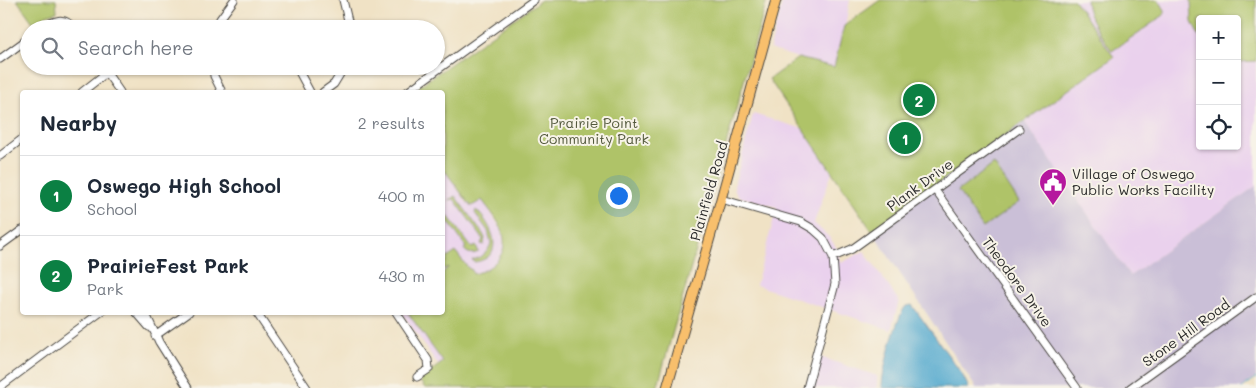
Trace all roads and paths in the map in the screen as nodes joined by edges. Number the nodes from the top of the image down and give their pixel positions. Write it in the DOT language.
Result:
graph roads {
  1 [pos="234,0"];
  2 [pos="342,0"];
  3 [pos="534,0"];
  4 [pos="776,0"];
  5 [pos="220,20"];
  6 [pos="348,20"];
  7 [pos="20,45"];
  8 [pos="0,59"];
  9 [pos="445,64"];
  10 [pos="99,75"];
  11 [pos="108,75"];
  12 [pos="214,75"];
  13 [pos="301,75"];
  14 [pos="339,75"];
  15 [pos="430,75"];
  16 [pos="84,90"];
  17 [pos="119,90"];
  18 [pos="221,90"];
  19 [pos="309,90"];
  20 [pos="326,90"];
  21 [pos="410,90"];
  22 [pos="1019,129"];
  23 [pos="20,141"];
  24 [pos="0,156"];
  25 [pos="935,190"];
  26 [pos="721,199"];
  27 [pos="20,231"];
  28 [pos="0,246"];
  29 [pos="833,257"];
  30 [pos="1256,297"];
  31 [pos="97,315"];
  32 [pos="138,315"];
  33 [pos="146,315"];
  34 [pos="184,315"];
  35 [pos="258,315"];
  36 [pos="398,315"];
  37 [pos="154,334"];
  38 [pos="417,378"];
  39 [pos="0,387"];
  40 [pos="188,388"];
  41 [pos="307,388"];
  42 [pos="667,388"];
  43 [pos="807,388"];
  44 [pos="1077,388"];
  45 [pos="1130,388"];
  1 -- 5 [label="street"];
  2 -- 6 [label="street"];
  3 -- 9 [label="street"];
  4 -- 26 [label="main road, Plainfield Road"];
  7 -- 8 [label="street"];
  10 -- 16 [label="street"];
  11 -- 17 [label="street"];
  12 -- 18 [label="street"];
  13 -- 19 [label="street"];
  14 -- 20 [label="street"];
  15 -- 21 [label="street"];
  22 -- 25 [label="street, Plank Drive"];
  23 -- 24 [label="street"];
  25 -- 29 [label="street, Plank Drive"];
  25 -- 44 [label="street, Theodore Drive"];
  26 -- 29 [label="street"];
  26 -- 42 [label="main road, Plainfield Road"];
  27 -- 28 [label="street"];
  29 -- 43 [label="street"];
  30 -- 45 [label="street, Stone Hill Road"];
  31 -- 39 [label="street"];
  32 -- 37 [label="street"];
  33 -- 37 [label="street"];
  34 -- 37 [label="street"];
  35 -- 41 [label="street"];
  36 -- 38 [label="street"];
  37 -- 40 [label="street"];
}
